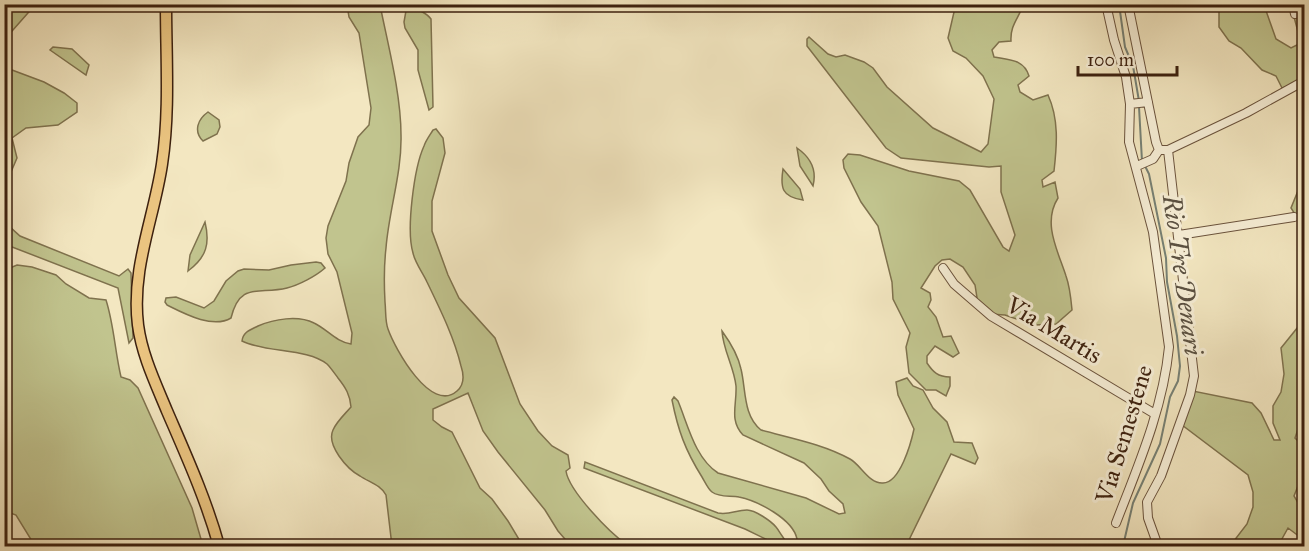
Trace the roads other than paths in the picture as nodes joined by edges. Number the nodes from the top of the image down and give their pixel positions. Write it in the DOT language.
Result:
graph roads {
  1 [pos="166,4"];
  2 [pos="1106,4"];
  3 [pos="1128,4"];
  4 [pos="1293,4"];
  5 [pos="1294,14"];
  6 [pos="1305,81"];
  7 [pos="1148,102"];
  8 [pos="1130,104"];
  9 [pos="1164,150"];
  10 [pos="1137,166"];
  11 [pos="1294,217"];
  12 [pos="1179,235"];
  13 [pos="943,268"];
  14 [pos="1155,414"];
  15 [pos="1116,523"];
  16 [pos="219,546"];
  17 [pos="1158,546"];
  1 -- 16 [label="main road"];
  2 -- 8 [label="street, Via Semestene"];
  3 -- 7 [label="street"];
  4 -- 5 [label="street"];
  6 -- 9 [label="street"];
  7 -- 8 [label="street"];
  7 -- 9 [label="street"];
  8 -- 10 [label="street, Via Semestene"];
  9 -- 10 [label="street"];
  9 -- 12 [label="street"];
  10 -- 14 [label="street, Via Semestene"];
  11 -- 12 [label="street"];
  12 -- 17 [label="street"];
  13 -- 14 [label="street, Via Martis"];
  14 -- 15 [label="street, Via Semestene"];
}
